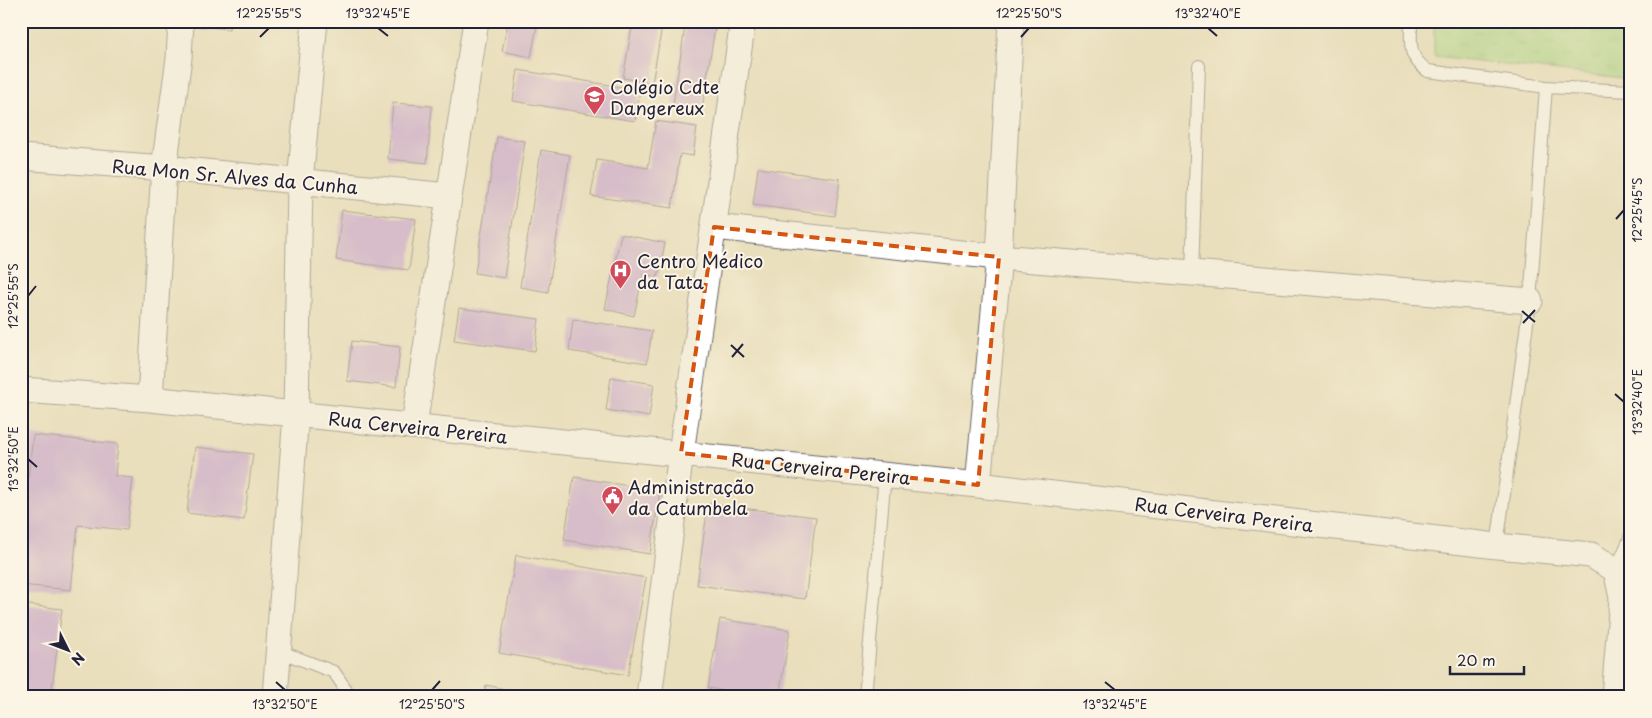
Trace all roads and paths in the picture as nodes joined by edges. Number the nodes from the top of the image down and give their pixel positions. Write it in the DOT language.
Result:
graph roads {
  1 [pos="180,21"];
  2 [pos="315,21"];
  3 [pos="476,21"];
  4 [pos="743,21"];
  5 [pos="1011,21"];
  6 [pos="1411,21"];
  7 [pos="1198,66"];
  8 [pos="1546,87"];
  9 [pos="1631,91"];
  10 [pos="21,157"];
  11 [pos="164,168"];
  12 [pos="300,182"];
  13 [pos="449,196"];
  14 [pos="714,226"];
  15 [pos="999,257"];
  16 [pos="1192,274"];
  17 [pos="1530,301"];
  18 [pos="21,390"];
  19 [pos="150,399"];
  20 [pos="296,414"];
  21 [pos="414,426"];
  22 [pos="681,453"];
  23 [pos="885,475"];
  24 [pos="978,485"];
  25 [pos="1631,536"];
  26 [pos="1497,546"];
  27 [pos="1616,570"];
  28 [pos="279,651"];
  29 [pos="275,697"];
  30 [pos="351,697"];
  31 [pos="649,697"];
  32 [pos="865,697"];
  33 [pos="1614,697"];
  1 -- 11 [label="street"];
  2 -- 12 [label="street"];
  3 -- 13 [label="street"];
  4 -- 14 [label="street"];
  5 -- 15 [label="street"];
  6 -- 8 [label="lane"];
  7 -- 16 [label="lane"];
  8 -- 9 [label="lane"];
  8 -- 17 [label="lane"];
  10 -- 11 [label="street, Rua Mon Sr. Alves da Cunha"];
  11 -- 12 [label="street, Rua Mon Sr. Alves da Cunha"];
  11 -- 19 [label="street"];
  12 -- 13 [label="street, Rua Mon Sr. Alves da Cunha"];
  12 -- 20 [label="street"];
  13 -- 21 [label="street"];
  14 -- 15 [label="street"];
  14 -- 22 [label="street"];
  15 -- 16 [label="street"];
  15 -- 24 [label="street"];
  16 -- 17 [label="street"];
  17 -- 26 [label="lane"];
  18 -- 19 [label="street, Rua Cerveira Pereira"];
  19 -- 20 [label="street, Rua Cerveira Pereira"];
  20 -- 21 [label="street, Rua Cerveira Pereira"];
  20 -- 28 [label="street"];
  21 -- 22 [label="street, Rua Cerveira Pereira"];
  22 -- 23 [label="street, Rua Cerveira Pereira"];
  22 -- 31 [label="street"];
  23 -- 24 [label="street, Rua Cerveira Pereira"];
  23 -- 32 [label="lane"];
  24 -- 26 [label="street, Rua Cerveira Pereira"];
  25 -- 27 [label="lane"];
  26 -- 27 [label="street, Rua Cerveira Pereira"];
  27 -- 33 [label="street"];
  28 -- 29 [label="street"];
  28 -- 30 [label="lane"];
}
